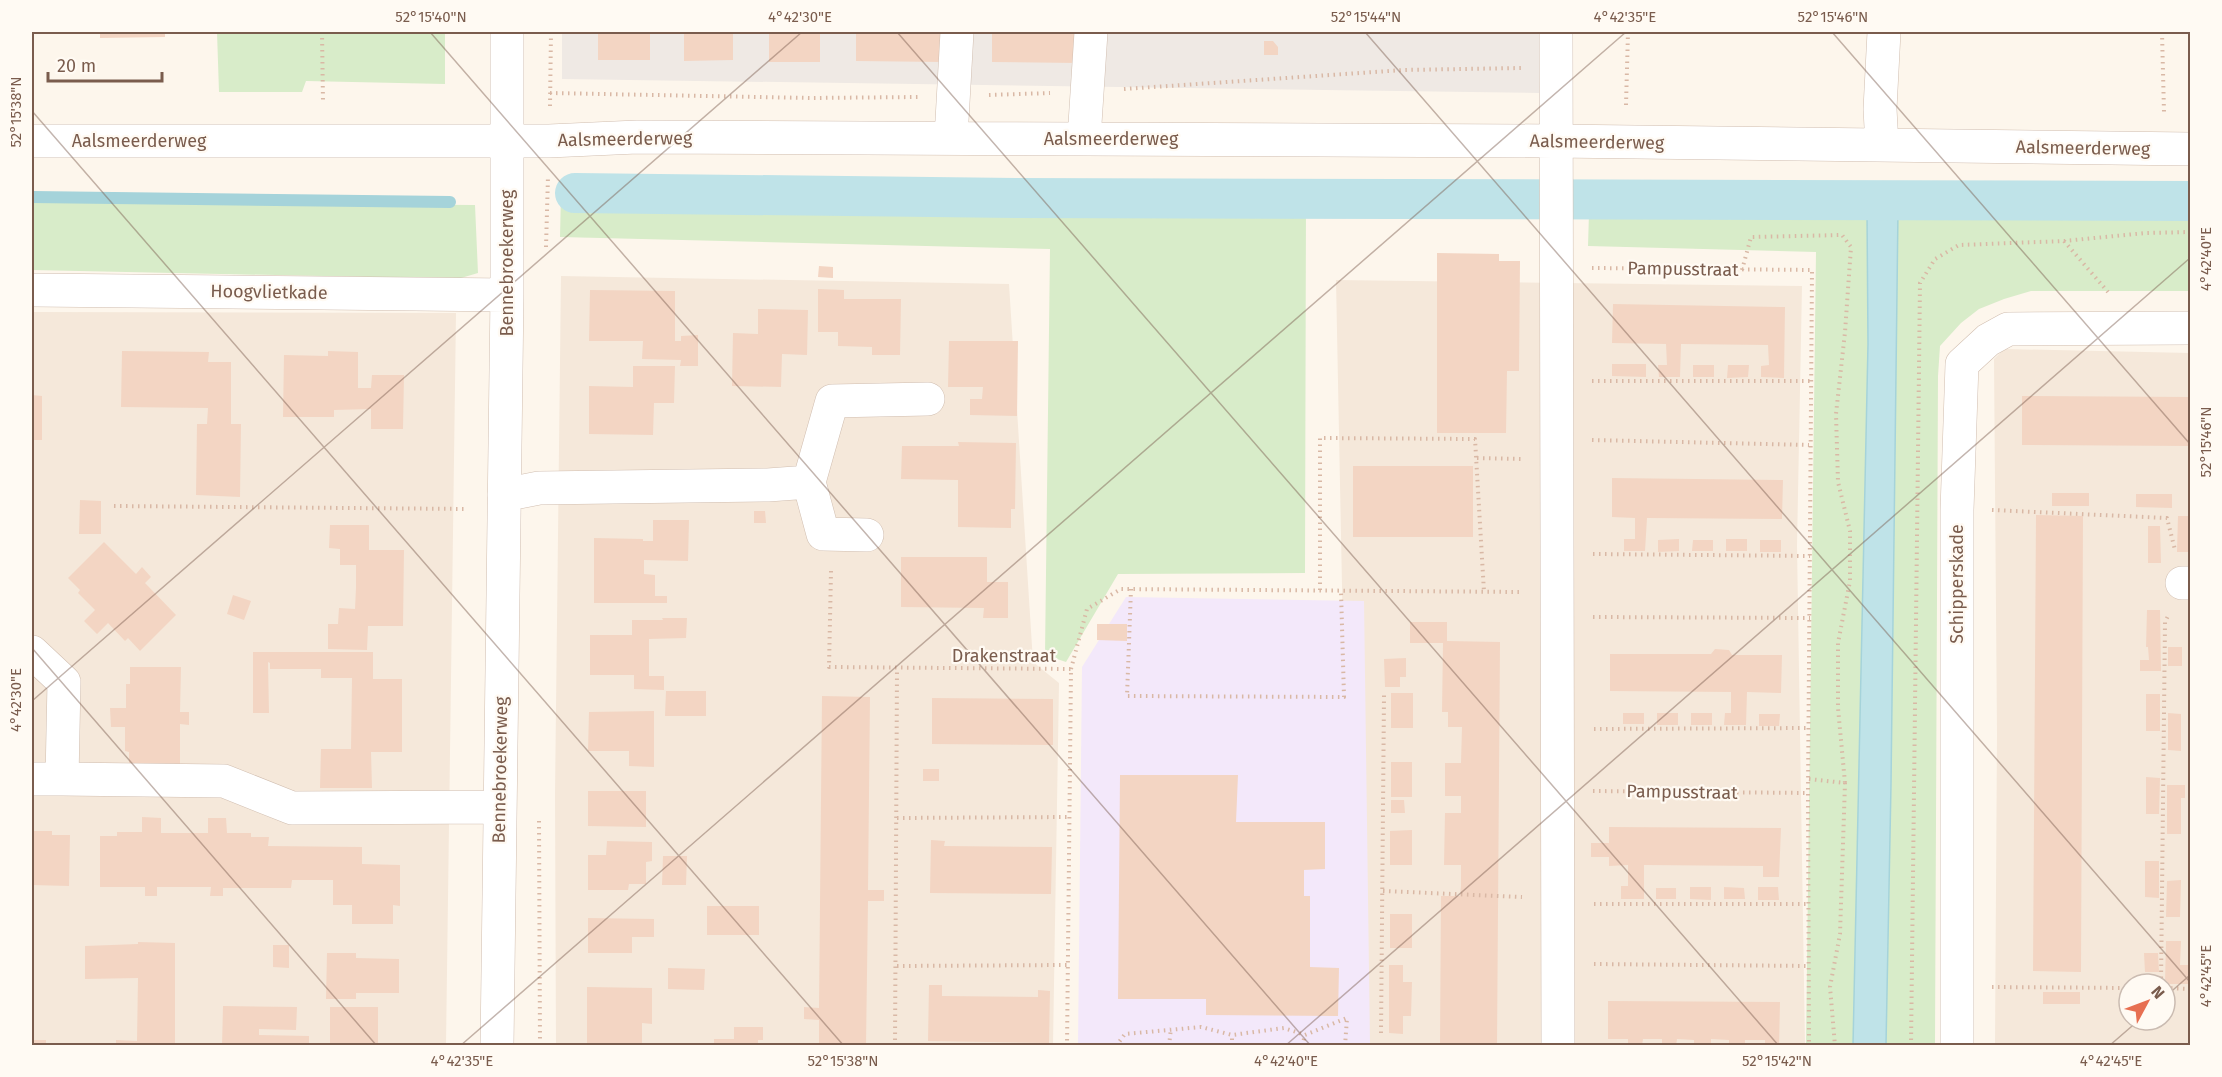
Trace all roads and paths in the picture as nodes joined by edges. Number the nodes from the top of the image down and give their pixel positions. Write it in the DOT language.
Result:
graph roads {
  1 [pos="322,32"];
  2 [pos="507,32"];
  3 [pos="957,32"];
  4 [pos="1091,32"];
  5 [pos="1556,32"];
  6 [pos="1628,32"];
  7 [pos="1884,32"];
  8 [pos="2162,32"];
  9 [pos="323,102"];
  10 [pos="1626,106"];
  11 [pos="2164,122"];
  12 [pos="951,138"];
  13 [pos="1084,139"];
  14 [pos="507,140"];
  15 [pos="32,141"];
  16 [pos="1882,145"];
  17 [pos="2190,149"];
  18 [pos="1554,151"];
  19 [pos="2064,241"];
  20 [pos="1742,270"];
  21 [pos="1555,273"];
  22 [pos="32,290"];
  23 [pos="507,295"];
  24 [pos="2139,328"];
  25 [pos="2190,328"];
  26 [pos="1556,377"];
  27 [pos="1811,381"];
  28 [pos="928,399"];
  29 [pos="1809,445"];
  30 [pos="1556,450"];
  31 [pos="1477,458"];
  32 [pos="808,482"];
  33 [pos="504,502"];
  34 [pos="114,507"];
  35 [pos="1958,510"];
  36 [pos="823,534"];
  37 [pos="867,535"];
  38 [pos="1556,553"];
  39 [pos="1810,556"];
  40 [pos="2186,583"];
  41 [pos="1131,589"];
  42 [pos="1320,591"];
  43 [pos="1341,591"];
  44 [pos="1484,592"];
  45 [pos="1556,602"];
  46 [pos="1810,618"];
  47 [pos="32,652"];
  48 [pos="897,669"];
  49 [pos="1071,669"];
  50 [pos="1384,695"];
  51 [pos="1809,728"];
  52 [pos="1557,729"];
  53 [pos="47,779"];
  54 [pos="1809,779"];
  55 [pos="1845,783"];
  56 [pos="1557,785"];
  57 [pos="1808,793"];
  58 [pos="500,807"];
  59 [pos="1070,817"];
  60 [pos="897,818"];
  61 [pos="1382,891"];
  62 [pos="1543,899"];
  63 [pos="1808,904"];
  64 [pos="1558,962"];
  65 [pos="1068,965"];
  66 [pos="897,966"];
  67 [pos="1809,966"];
  68 [pos="2161,972"];
  69 [pos="1956,987"];
  70 [pos="2117,988"];
  71 [pos="1171,1028"];
  72 [pos="1381,1033"];
  73 [pos="1232,1035"];
  74 [pos="1305,1035"];
  75 [pos="497,1046"];
  76 [pos="896,1046"];
  77 [pos="1067,1046"];
  78 [pos="1116,1046"];
  79 [pos="1169,1046"];
  80 [pos="1232,1046"];
  81 [pos="1302,1046"];
  82 [pos="1345,1046"];
  83 [pos="1558,1046"];
  84 [pos="1809,1046"];
  85 [pos="1835,1046"];
  86 [pos="1957,1046"];
  1 -- 9 [label="path"];
  2 -- 14 [label="street, Bennebroekerweg"];
  3 -- 12 [label="street"];
  4 -- 13 [label="street"];
  5 -- 18 [label="street"];
  6 -- 10 [label="path"];
  7 -- 16 [label="street"];
  8 -- 11 [label="path"];
  12 -- 13 [label="street, Aalsmeerderweg"];
  12 -- 14 [label="street, Aalsmeerderweg"];
  13 -- 18 [label="street, Aalsmeerderweg"];
  14 -- 15 [label="street, Aalsmeerderweg"];
  14 -- 23 [label="street, Bennebroekerweg"];
  16 -- 17 [label="street, Aalsmeerderweg"];
  16 -- 18 [label="street, Aalsmeerderweg"];
  18 -- 21 [label="street"];
  19 -- 24 [label="path"];
  20 -- 21 [label="path, Pampusstraat"];
  20 -- 27 [label="path, Pampusstraat"];
  20 -- 55 [label="path"];
  21 -- 26 [label="street"];
  22 -- 23 [label="street, Hoogvlietkade"];
  23 -- 33 [label="street, Bennebroekerweg"];
  24 -- 25 [label="street, Schipperskade"];
  24 -- 35 [label="street, Schipperskade"];
  26 -- 27 [label="path"];
  26 -- 30 [label="street"];
  27 -- 29 [label="path"];
  28 -- 32 [label="street"];
  29 -- 30 [label="path"];
  29 -- 39 [label="path"];
  30 -- 31 [label="path"];
  30 -- 38 [label="street"];
  31 -- 42 [label="path"];
  31 -- 44 [label="path"];
  32 -- 33 [label="street"];
  32 -- 36 [label="street"];
  33 -- 34 [label="path"];
  33 -- 58 [label="street, Bennebroekerweg"];
  35 -- 40 [label="path"];
  35 -- 69 [label="street, Schipperskade"];
  36 -- 37 [label="street"];
  36 -- 48 [label="path, Drakenstraat"];
  38 -- 39 [label="path"];
  38 -- 45 [label="street"];
  39 -- 46 [label="path"];
  40 -- 68 [label="path"];
  41 -- 42 [label="path"];
  41 -- 43 [label="path"];
  41 -- 49 [label="path"];
  42 -- 43 [label="path"];
  43 -- 44 [label="path"];
  44 -- 45 [label="path"];
  45 -- 46 [label="path"];
  45 -- 52 [label="street"];
  46 -- 51 [label="path"];
  47 -- 53 [label="street"];
  48 -- 49 [label="path, Drakenstraat"];
  48 -- 60 [label="path"];
  49 -- 59 [label="path, Drakenstraat"];
  50 -- 61 [label="path"];
  51 -- 52 [label="path"];
  51 -- 54 [label="path"];
  52 -- 56 [label="street"];
  53 -- 58 [label="street"];
  54 -- 55 [label="path"];
  54 -- 57 [label="path"];
  55 -- 85 [label="path"];
  56 -- 57 [label="path, Pampusstraat"];
  56 -- 62 [label="street"];
  57 -- 63 [label="path"];
  58 -- 75 [label="street, Bennebroekerweg"];
  59 -- 60 [label="path"];
  59 -- 65 [label="path, Drakenstraat"];
  60 -- 66 [label="path"];
  61 -- 62 [label="path"];
  61 -- 72 [label="path"];
  62 -- 63 [label="path"];
  62 -- 64 [label="street"];
  63 -- 67 [label="path"];
  64 -- 67 [label="path"];
  64 -- 83 [label="street"];
  65 -- 66 [label="path"];
  65 -- 77 [label="path, Drakenstraat"];
  66 -- 76 [label="path"];
  67 -- 84 [label="path"];
  69 -- 70 [label="path"];
  69 -- 86 [label="street, Schipperskade"];
  71 -- 73 [label="path"];
  71 -- 78 [label="path"];
  71 -- 79 [label="path"];
  73 -- 74 [label="path"];
  73 -- 80 [label="path"];
  74 -- 81 [label="path"];
  74 -- 82 [label="path"];
}
